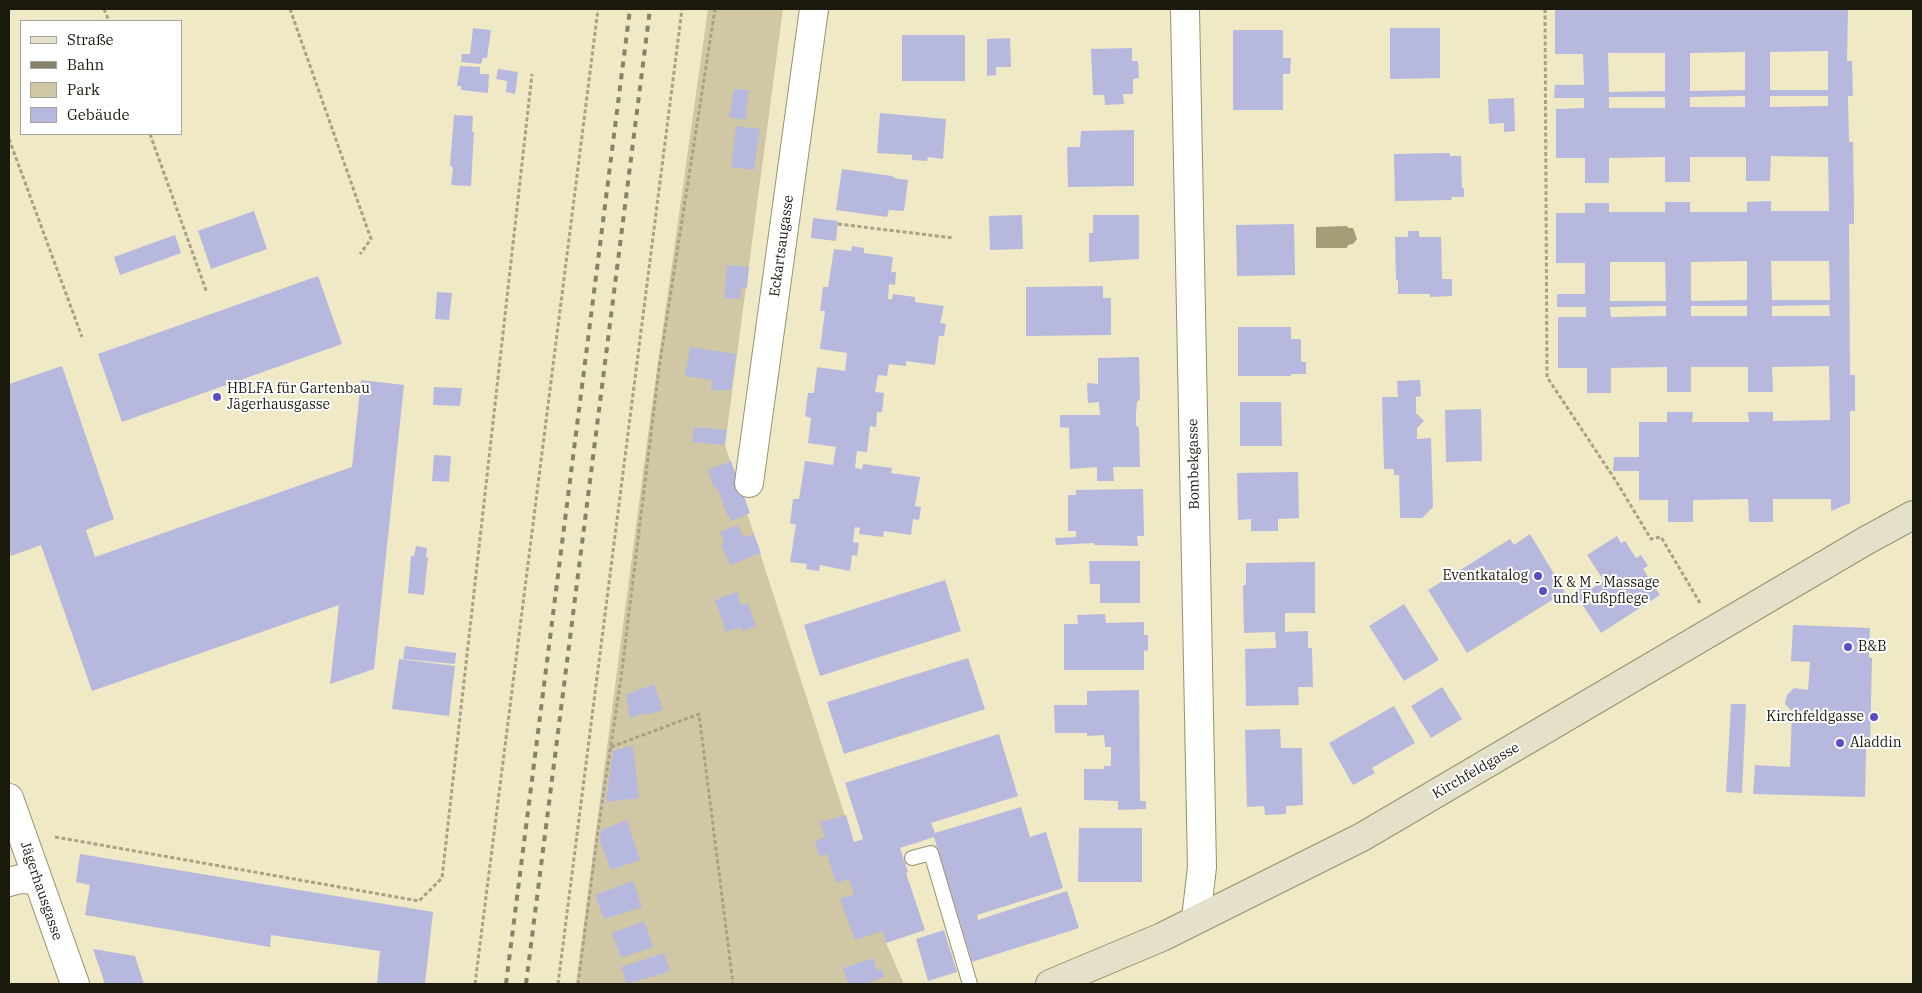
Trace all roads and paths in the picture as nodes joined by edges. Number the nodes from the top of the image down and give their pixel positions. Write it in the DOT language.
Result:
graph roads {
  1 [pos="290,9"];
  2 [pos="598,9"];
  3 [pos="682,9"];
  4 [pos="715,9"];
  5 [pos="814,9"];
  6 [pos="1186,9"];
  7 [pos="1545,9"];
  8 [pos="532,74"];
  9 [pos="150,135"];
  10 [pos="9,139"];
  11 [pos="838,224"];
  12 [pos="954,238"];
  13 [pos="360,254"];
  14 [pos="207,293"];
  15 [pos="82,337"];
  16 [pos="749,483"];
  17 [pos="1913,515"];
  18 [pos="1715,630"];
  19 [pos="610,747"];
  20 [pos="9,798"];
  21 [pos="20,831"];
  22 [pos="912,858"];
  23 [pos="38,880"];
  24 [pos="9,882"];
  25 [pos="1196,919"];
  26 [pos="75,984"];
  27 [pos="475,984"];
  28 [pos="558,984"];
  29 [pos="578,984"];
  30 [pos="733,984"];
  31 [pos="970,984"];
  32 [pos="1050,984"];
  1 -- 13 [label="path"];
  2 -- 27 [label="path"];
  3 -- 28 [label="path"];
  4 -- 19 [label="path"];
  5 -- 16 [label="street, Eckartsaugasse"];
  6 -- 25 [label="street, Bombekgasse"];
  7 -- 18 [label="path"];
  8 -- 21 [label="path"];
  9 -- 14 [label="path"];
  10 -- 15 [label="path"];
  11 -- 12 [label="path"];
  17 -- 18 [label="street, Kirchfeldgasse"];
  18 -- 25 [label="street, Kirchfeldgasse"];
  19 -- 29 [label="path"];
  19 -- 30 [label="path"];
  20 -- 21 [label="street, Jägerhausgasse"];
  21 -- 23 [label="street, Jägerhausgasse"];
  22 -- 31 [label="lane"];
  23 -- 24 [label="street"];
  23 -- 26 [label="street, Jägerhausgasse"];
  25 -- 32 [label="street, Kirchfeldgasse"];
}
